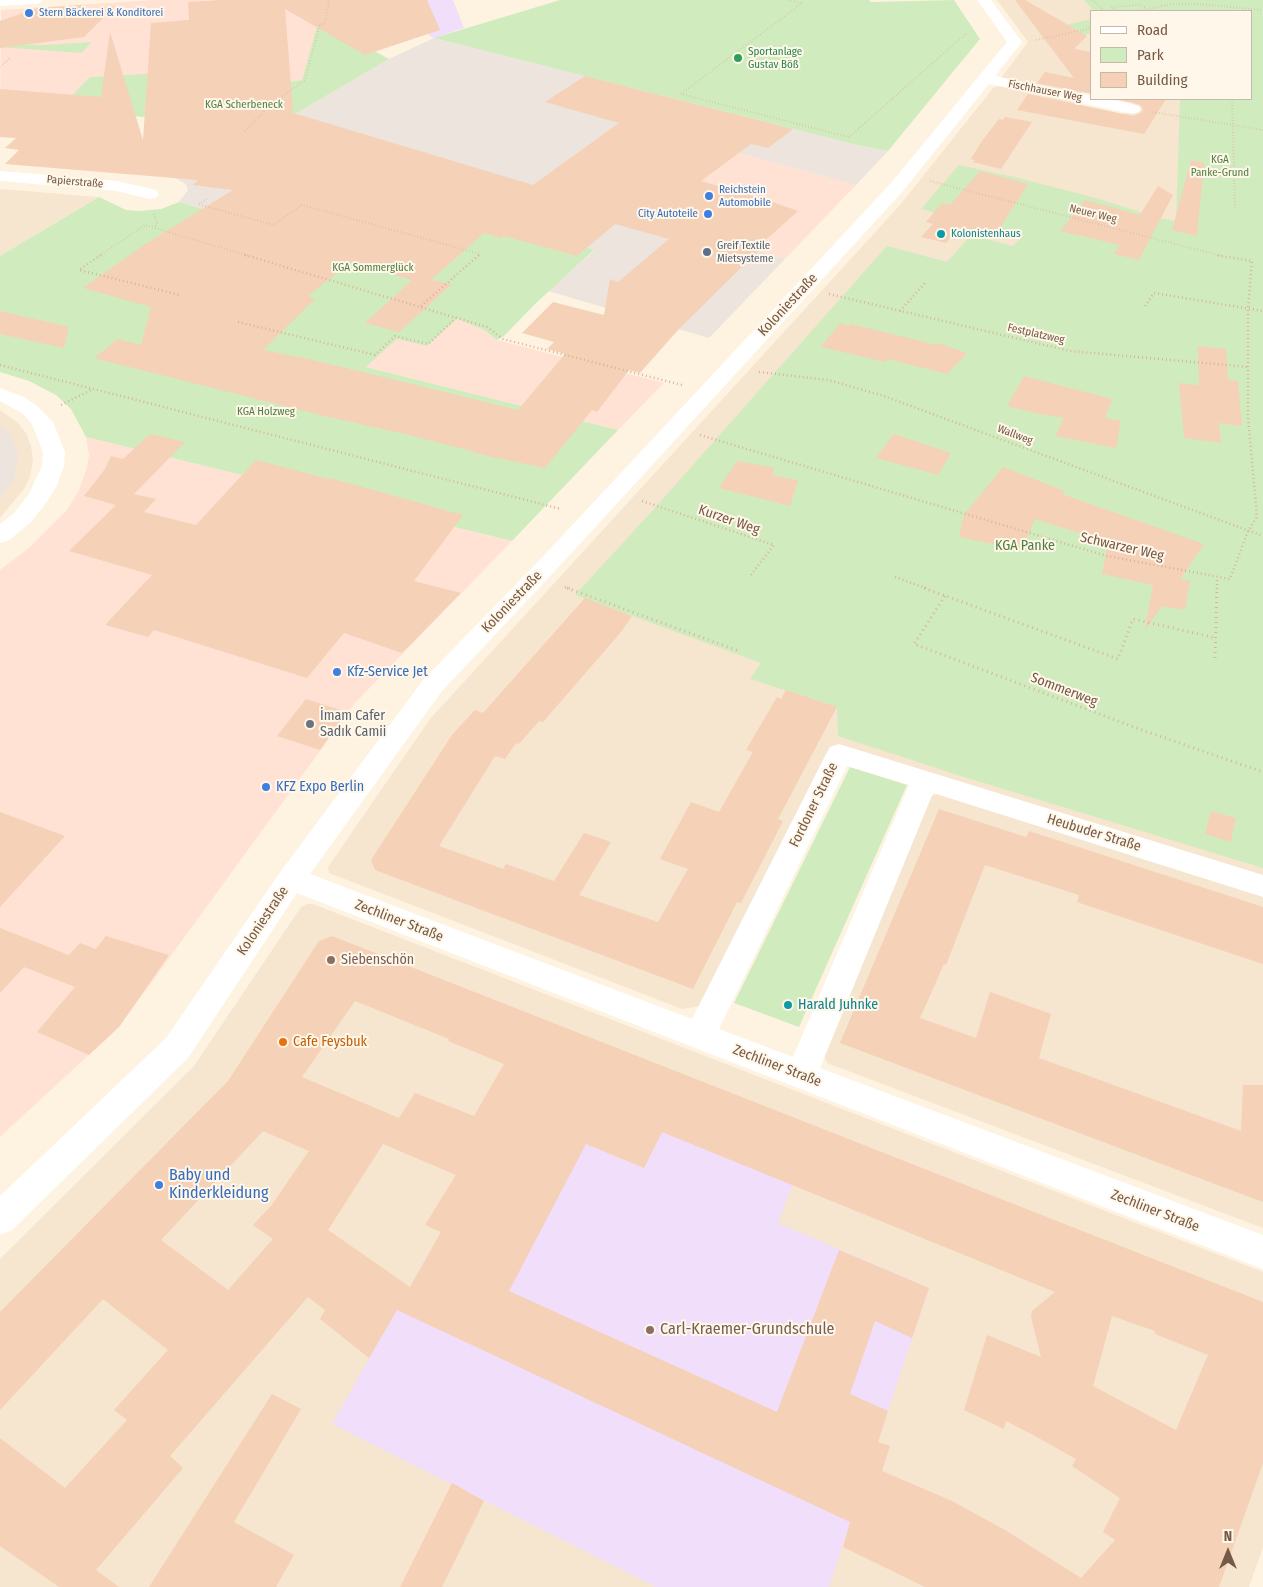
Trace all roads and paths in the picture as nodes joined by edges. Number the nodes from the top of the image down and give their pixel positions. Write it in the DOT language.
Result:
graph roads {
  1 [pos="35,0"];
  2 [pos="329,0"];
  3 [pos="788,0"];
  4 [pos="984,0"];
  5 [pos="1093,0"];
  6 [pos="0,2"];
  7 [pos="1229,7"];
  8 [pos="1146,8"];
  9 [pos="1103,10"];
  10 [pos="1114,10"];
  11 [pos="1141,10"];
  12 [pos="1263,10"];
  13 [pos="1090,28"];
  14 [pos="968,32"];
  15 [pos="1036,40"];
  16 [pos="11,57"];
  17 [pos="0,68"];
  18 [pos="985,79"];
  19 [pos="1090,100"];
  20 [pos="1092,100"];
  21 [pos="1232,100"];
  22 [pos="1133,108"];
  23 [pos="1165,115"];
  24 [pos="1233,126"];
  25 [pos="1263,130"];
  26 [pos="245,131"];
  27 [pos="0,176"];
  28 [pos="930,181"];
  29 [pos="207,199"];
  30 [pos="151,202"];
  31 [pos="1235,209"];
  32 [pos="155,228"];
  33 [pos="925,283"];
  34 [pos="823,293"];
  35 [pos="180,295"];
  36 [pos="421,306"];
  37 [pos="1145,306"];
  38 [pos="1248,309"];
  39 [pos="899,311"];
  40 [pos="1263,311"];
  41 [pos="457,317"];
  42 [pos="238,322"];
  43 [pos="0,365"];
  44 [pos="1248,367"];
  45 [pos="756,371"];
  46 [pos="93,389"];
  47 [pos="708,392"];
  48 [pos="0,394"];
  49 [pos="60,404"];
  50 [pos="700,434"];
  51 [pos="642,501"];
  52 [pos="561,509"];
  53 [pos="1248,531"];
  54 [pos="0,536"];
  55 [pos="1263,536"];
  56 [pos="750,576"];
  57 [pos="895,577"];
  58 [pos="1217,577"];
  59 [pos="565,587"];
  60 [pos="945,596"];
  61 [pos="1216,638"];
  62 [pos="740,651"];
  63 [pos="1215,658"];
  64 [pos="1263,772"];
  65 [pos="925,780"];
  66 [pos="291,879"];
  67 [pos="1263,886"];
  68 [pos="700,1036"];
  69 [pos="801,1075"];
  70 [pos="0,1219"];
  71 [pos="1263,1252"];
  1 -- 6 [label="street"];
  2 -- 26 [label="path"];
  3 -- 14 [label="path"];
  4 -- 18 [label="street, Koloniestraße"];
  5 -- 9 [label="path"];
  7 -- 8 [label="path"];
  7 -- 12 [label="path"];
  8 -- 10 [label="path"];
  8 -- 11 [label="path"];
  13 -- 15 [label="path"];
  16 -- 17 [label="path"];
  18 -- 19 [label="street, Fischhauser Weg"];
  18 -- 47 [label="street, Koloniestraße"];
  20 -- 22 [label="street, Fischhauser Weg"];
  21 -- 24 [label="path"];
  23 -- 24 [label="path"];
  24 -- 25 [label="path"];
  24 -- 31 [label="path"];
  27 -- 30 [label="street, Papierstraße"];
  28 -- 38 [label="path, Neuer Weg"];
  29 -- 36 [label="path"];
  30 -- 32 [label="path"];
  32 -- 35 [label="path"];
  32 -- 36 [label="path"];
  33 -- 39 [label="path"];
  34 -- 39 [label="path, Festplatzweg"];
  36 -- 41 [label="path"];
  37 -- 38 [label="path"];
  38 -- 40 [label="path"];
  38 -- 44 [label="path"];
  39 -- 44 [label="path, Festplatzweg"];
  41 -- 42 [label="path"];
  41 -- 47 [label="path"];
  43 -- 46 [label="path"];
  44 -- 53 [label="path"];
  45 -- 53 [label="path, Wallweg"];
  46 -- 49 [label="path"];
  46 -- 52 [label="path"];
  47 -- 66 [label="street, Koloniestraße"];
  48 -- 54 [label="street"];
  50 -- 58 [label="path, Schwarzer Weg"];
  51 -- 56 [label="path, Kurzer Weg"];
  53 -- 55 [label="path, Wallweg"];
  53 -- 58 [label="path"];
  57 -- 60 [label="path"];
  58 -- 61 [label="path"];
  59 -- 62 [label="path"];
  60 -- 61 [label="path"];
  60 -- 64 [label="path, Sommerweg"];
  61 -- 63 [label="path"];
  65 -- 67 [label="street, Heubuder Straße"];
  65 -- 68 [label="street, Fordoner Straße"];
  65 -- 69 [label="street"];
  66 -- 68 [label="street, Zechliner Straße"];
  66 -- 70 [label="street, Koloniestraße"];
  68 -- 69 [label="street, Zechliner Straße"];
  69 -- 71 [label="street, Zechliner Straße"];
}
